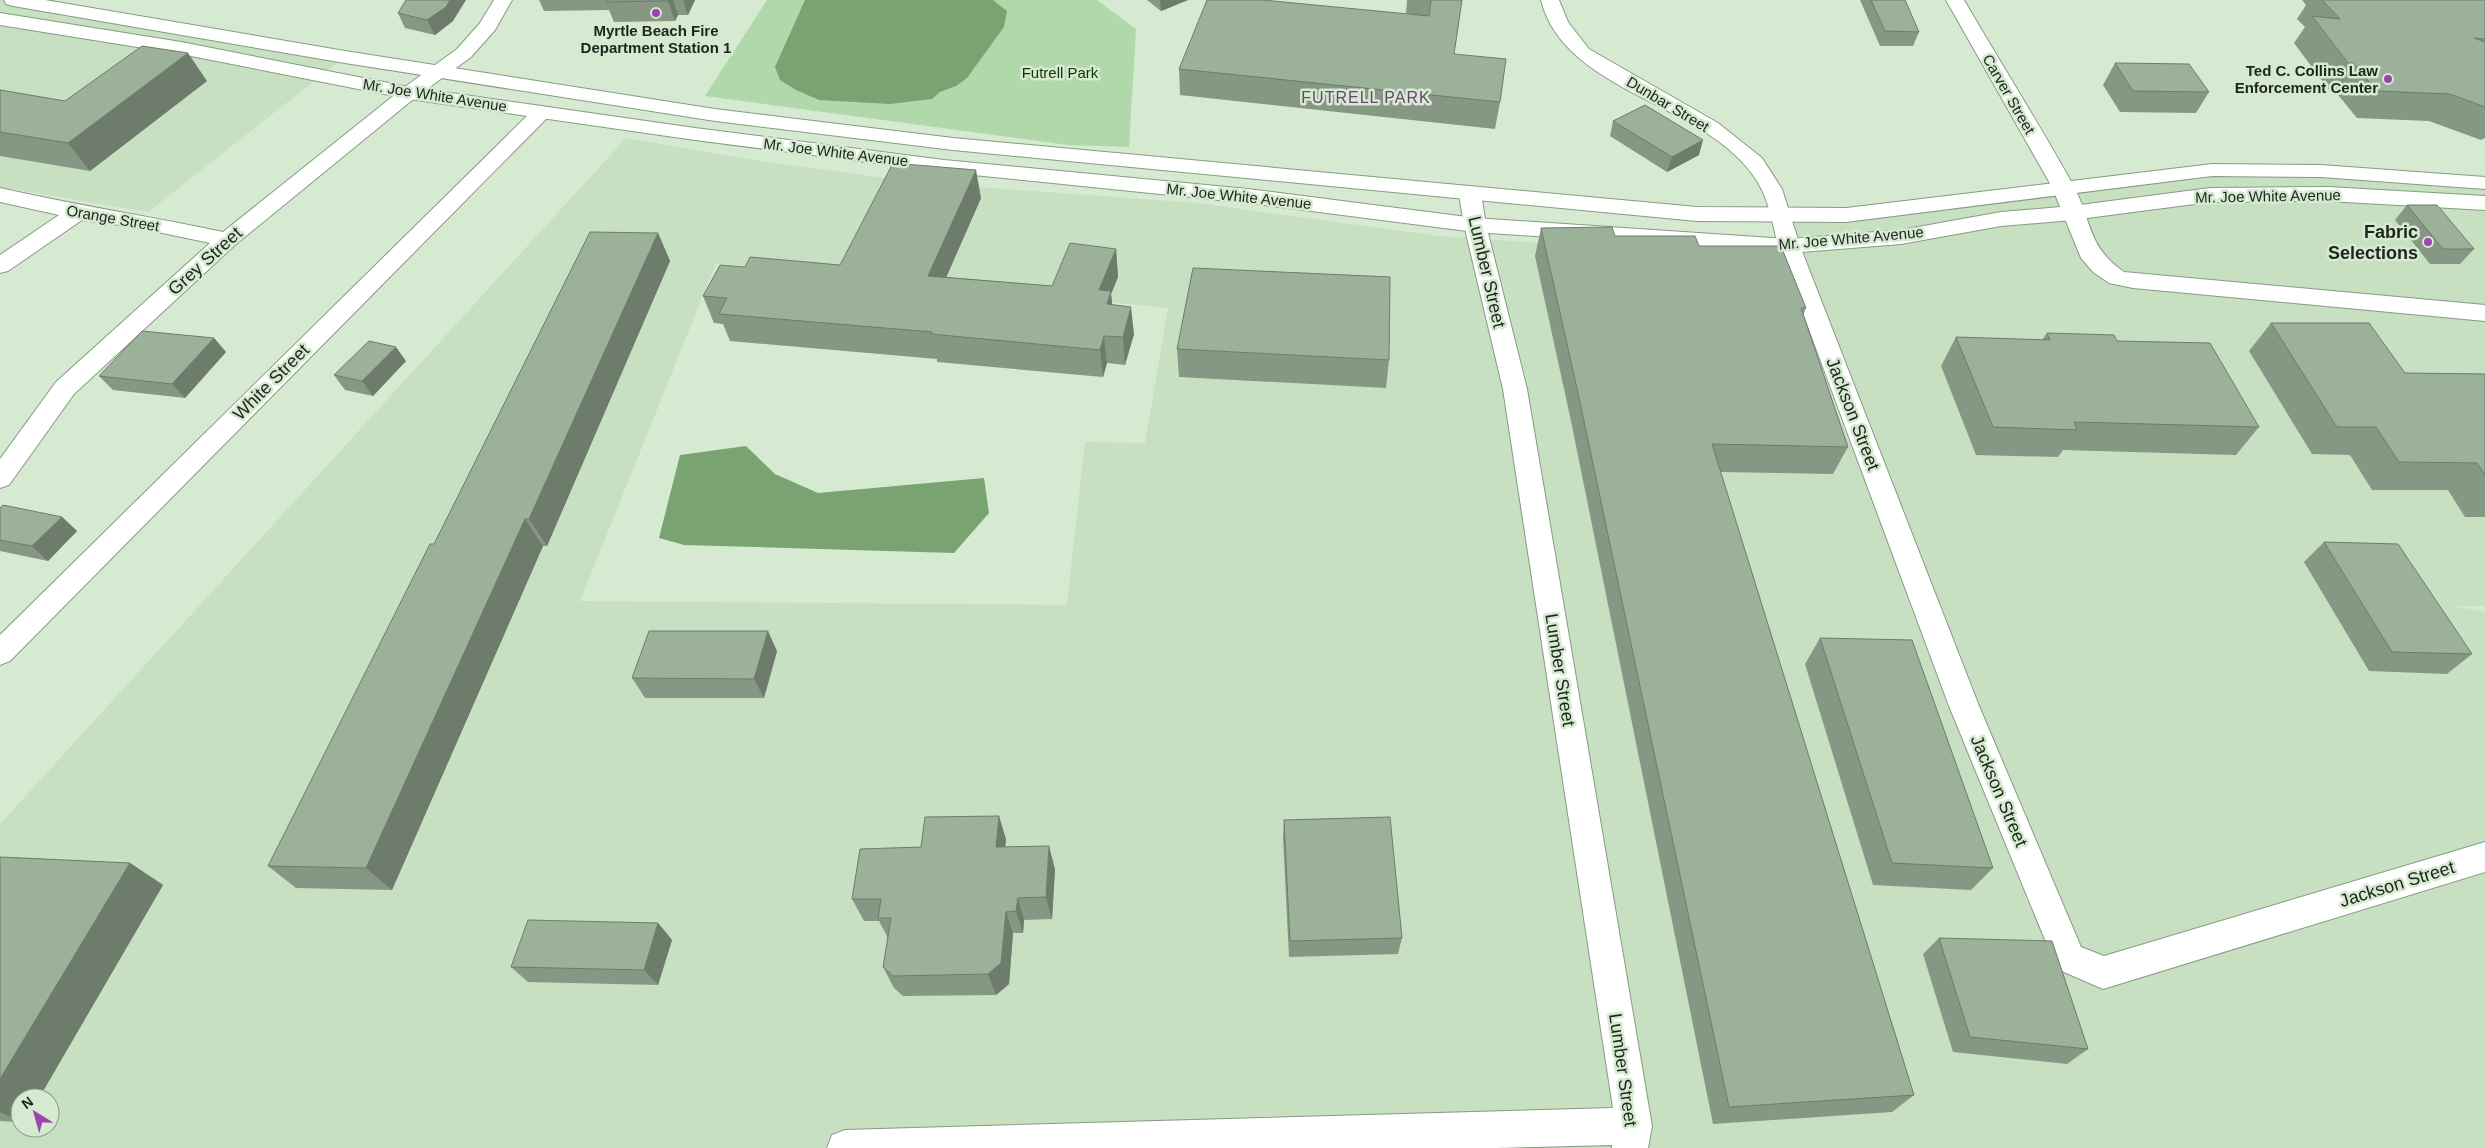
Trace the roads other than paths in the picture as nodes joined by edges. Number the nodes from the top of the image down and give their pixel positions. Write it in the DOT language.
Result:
graph roads {
  1 [pos="13,0"];
  2 [pos="503,0"];
  3 [pos="1550,0"];
  4 [pos="1955,0"];
  5 [pos="0,19"];
  6 [pos="439,72"];
  7 [pos="409,92"];
  8 [pos="542,112"];
  9 [pos="2485,182"];
  10 [pos="2063,187"];
  11 [pos="1470,194"];
  12 [pos="0,195"];
  13 [pos="2485,203"];
  14 [pos="78,213"];
  15 [pos="2072,213"];
  16 [pos="1781,214"];
  17 [pos="1475,225"];
  18 [pos="227,240"];
  19 [pos="1789,246"];
  20 [pos="0,266"];
  21 [pos="2485,313"];
  22 [pos="0,478"];
  23 [pos="0,653"];
  24 [pos="2485,857"];
  25 [pos="1632,1137"];
  26 [pos="845,1148"];
  1 -- 6 [label="street, Mr. Joe White Avenue"];
  2 -- 6 [label="street, Grey Street"];
  3 -- 16 [label="street, Dunbar Street"];
  4 -- 10 [label="street, Carver Street"];
  5 -- 7 [label="street, Mr. Joe White Avenue"];
  6 -- 7 [label="street, Grey Street"];
  6 -- 11 [label="street, Mr. Joe White Avenue"];
  7 -- 8 [label="street, Mr. Joe White Avenue"];
  7 -- 18 [label="street, Grey Street"];
  8 -- 17 [label="street, Mr. Joe White Avenue"];
  8 -- 23 [label="street, White Street"];
  9 -- 10 [label="street, Mr. Joe White Avenue"];
  10 -- 15 [label="street, Carver Street"];
  10 -- 16 [label="street, Mr. Joe White Avenue"];
  11 -- 16 [label="street, Mr. Joe White Avenue"];
  11 -- 17 [label="street, Lumber Street"];
  12 -- 14 [label="street, Orange Street"];
  13 -- 15 [label="street, Mr. Joe White Avenue"];
  14 -- 18 [label="street, Orange Street"];
  14 -- 20 [label="street"];
  15 -- 19 [label="street, Mr. Joe White Avenue"];
  15 -- 21 [label="street, Carver Street"];
  16 -- 19 [label="street, Jackson Street"];
  17 -- 19 [label="street, Mr. Joe White Avenue"];
  17 -- 25 [label="street, Lumber Street"];
  18 -- 22 [label="street, Grey Street"];
  19 -- 24 [label="street, Jackson Street"];
  25 -- 26 [label="street"];
}
